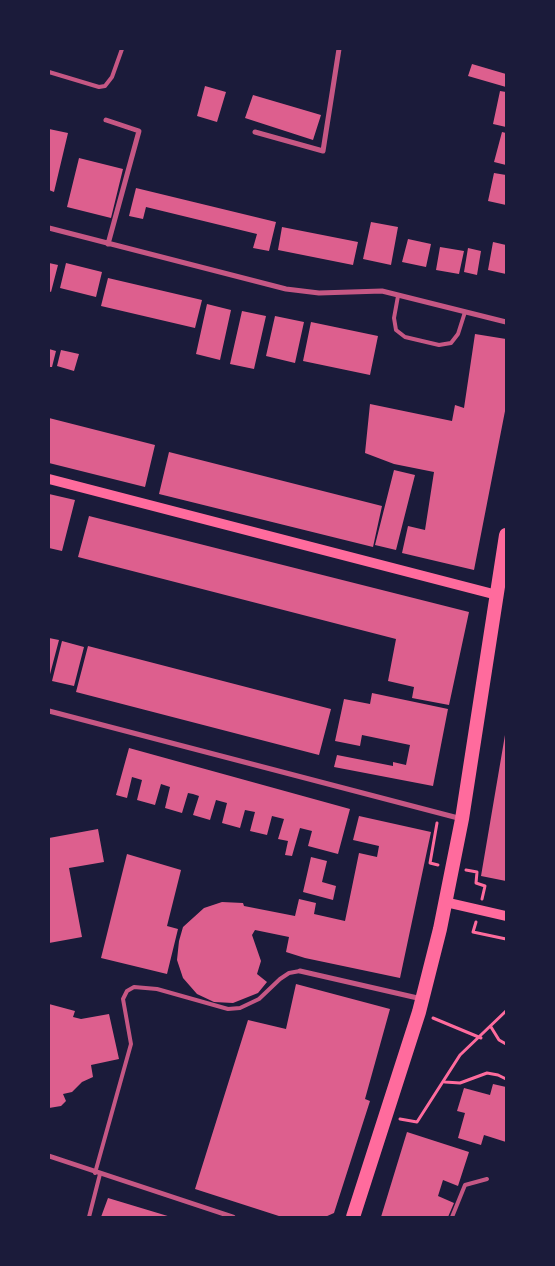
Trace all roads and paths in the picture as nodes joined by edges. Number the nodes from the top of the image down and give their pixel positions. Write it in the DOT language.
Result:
graph roads {
  1 [pos="122,49"];
  2 [pos="339,49"];
  3 [pos="49,72"];
  4 [pos="106,120"];
  5 [pos="255,132"];
  6 [pos="49,228"];
  7 [pos="108,244"];
  8 [pos="398,296"];
  9 [pos="465,312"];
  10 [pos="506,322"];
  11 [pos="49,479"];
  12 [pos="506,535"];
  13 [pos="497,594"];
  14 [pos="49,711"];
  15 [pos="462,819"];
  16 [pos="445,902"];
  17 [pos="506,916"];
  18 [pos="300,971"];
  19 [pos="420,1006"];
  20 [pos="506,1011"];
  21 [pos="491,1027"];
  22 [pos="481,1038"];
  23 [pos="506,1044"];
  24 [pos="506,1079"];
  25 [pos="444,1082"];
  26 [pos="387,1116"];
  27 [pos="49,1156"];
  28 [pos="98,1174"];
  29 [pos="487,1179"];
  30 [pos="90,1217"];
  31 [pos="232,1217"];
  32 [pos="353,1217"];
  33 [pos="452,1217"];
  1 -- 3 [label="lane"];
  2 -- 5 [label="street"];
  4 -- 7 [label="street"];
  6 -- 7 [label="street"];
  7 -- 8 [label="street"];
  8 -- 9 [label="street"];
  8 -- 9 [label="lane"];
  9 -- 10 [label="street"];
  11 -- 13 [label="main road"];
  12 -- 13 [label="highway"];
  13 -- 15 [label="highway"];
  14 -- 15 [label="street"];
  15 -- 16 [label="highway"];
  16 -- 17 [label="main road"];
  16 -- 19 [label="highway"];
  18 -- 19 [label="street"];
  18 -- 28 [label="lane"];
  19 -- 22 [label="path"];
  19 -- 26 [label="highway"];
  20 -- 21 [label="path"];
  21 -- 22 [label="path"];
  21 -- 23 [label="path"];
  22 -- 25 [label="path"];
  24 -- 25 [label="path"];
  25 -- 26 [label="path"];
  26 -- 32 [label="highway"];
  27 -- 28 [label="street"];
  28 -- 30 [label="lane"];
  28 -- 31 [label="street"];
  29 -- 33 [label="lane"];
}
